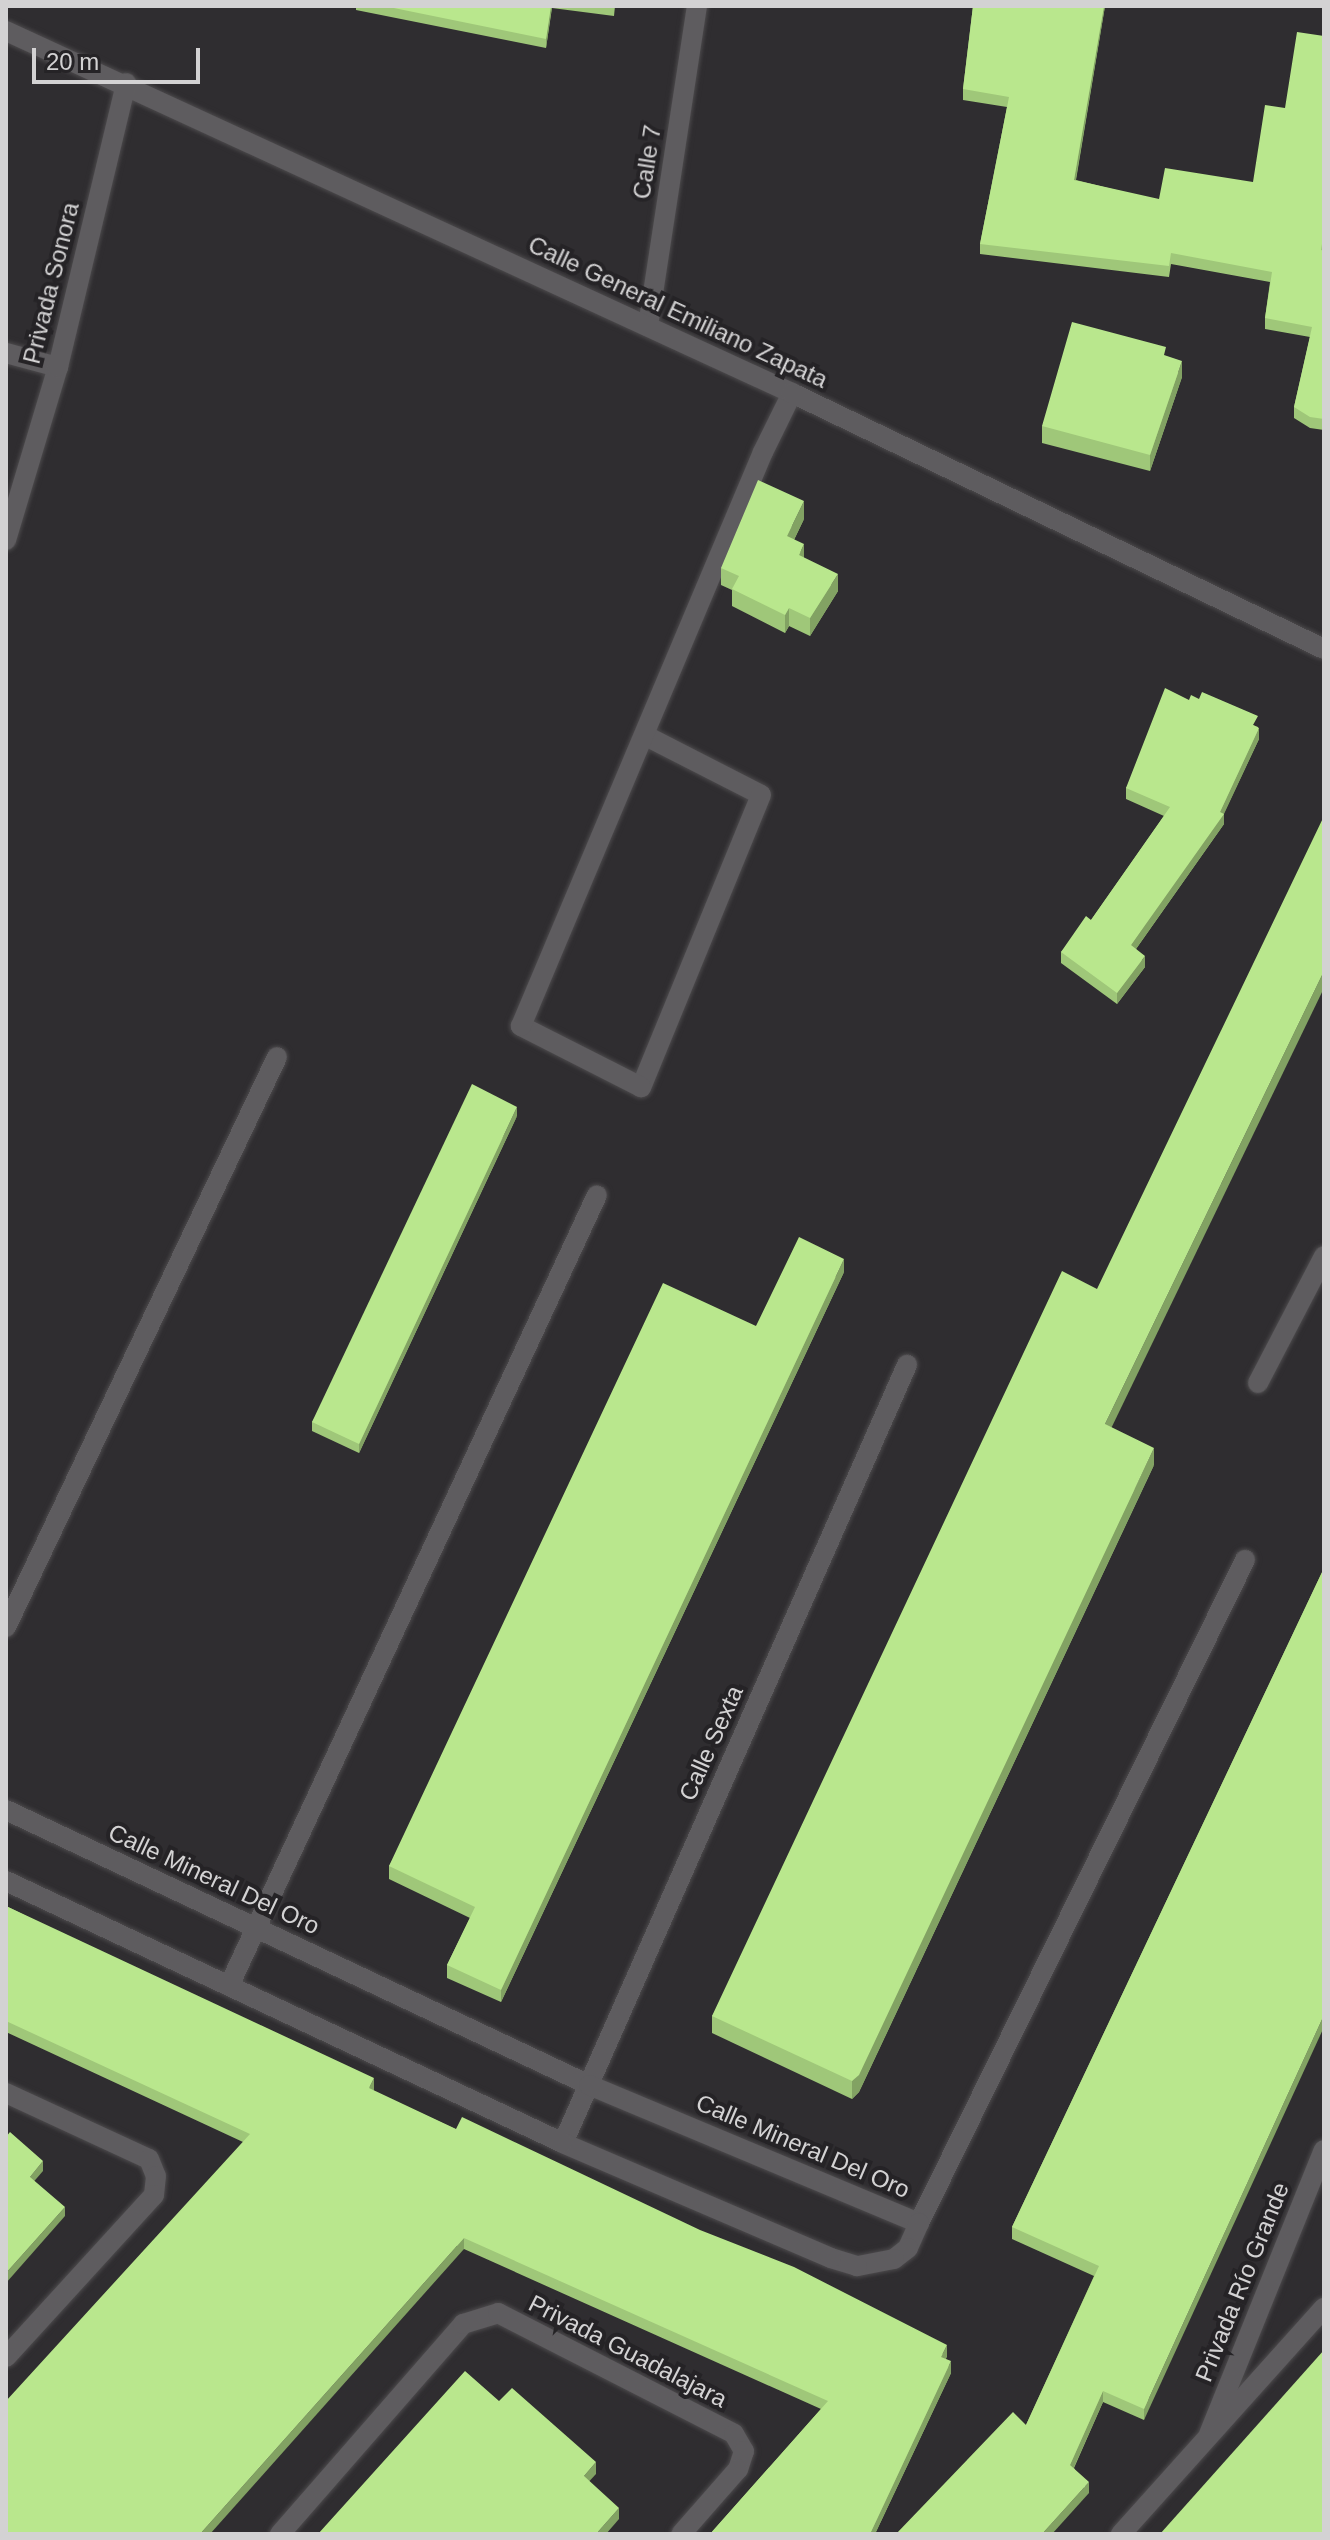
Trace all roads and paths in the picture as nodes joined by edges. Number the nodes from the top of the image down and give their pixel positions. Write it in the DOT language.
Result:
graph roads {
  1 [pos="697,6"];
  2 [pos="6,31"];
  3 [pos="126,83"];
  4 [pos="648,326"];
  5 [pos="6,353"];
  6 [pos="58,367"];
  7 [pos="792,393"];
  8 [pos="6,540"];
  9 [pos="1324,649"];
  10 [pos="644,735"];
  11 [pos="277,1057"];
  12 [pos="597,1195"];
  13 [pos="1324,1256"];
  14 [pos="907,1365"];
  15 [pos="1258,1383"];
  16 [pos="1245,1560"];
  17 [pos="6,1627"];
  18 [pos="6,1810"];
  19 [pos="6,1881"];
  20 [pos="257,1927"];
  21 [pos="229,1986"];
  22 [pos="589,2085"];
  23 [pos="6,2093"];
  24 [pos="563,2143"];
  25 [pos="1324,2150"];
  26 [pos="919,2223"];
  27 [pos="1324,2308"];
  28 [pos="6,2357"];
  29 [pos="1209,2434"];
  30 [pos="280,2534"];
  31 [pos="681,2534"];
  32 [pos="1121,2534"];
  1 -- 4 [label="street, Calle 7"];
  2 -- 3 [label="street, Calle General Emiliano Zapata"];
  3 -- 4 [label="street, Calle General Emiliano Zapata"];
  3 -- 6 [label="street, Privada Sonora"];
  4 -- 7 [label="street, Calle General Emiliano Zapata"];
  5 -- 6 [label="street"];
  6 -- 8 [label="street, Privada Sonora"];
  7 -- 9 [label="street, Calle General Emiliano Zapata"];
  7 -- 10 [label="street"];
  10 -- 10 [label="street"];
  11 -- 17 [label="street"];
  12 -- 20 [label="street"];
  13 -- 15 [label="street"];
  14 -- 22 [label="street, Calle Sexta"];
  16 -- 26 [label="street"];
  18 -- 20 [label="street, Calle Mineral Del Oro"];
  19 -- 21 [label="street, Calle Mineral Del Oro"];
  20 -- 21 [label="street"];
  20 -- 22 [label="street, Calle Mineral Del Oro"];
  21 -- 24 [label="street, Calle Mineral Del Oro"];
  22 -- 24 [label="street, Calle Sexta"];
  22 -- 26 [label="street, Calle Mineral Del Oro"];
  23 -- 28 [label="street"];
  24 -- 26 [label="street, Calle Mineral Del Oro"];
  25 -- 29 [label="street, Privada Río Grande"];
  27 -- 29 [label="street"];
  29 -- 32 [label="street"];
  30 -- 31 [label="street, Privada Guadalajara"];
}
